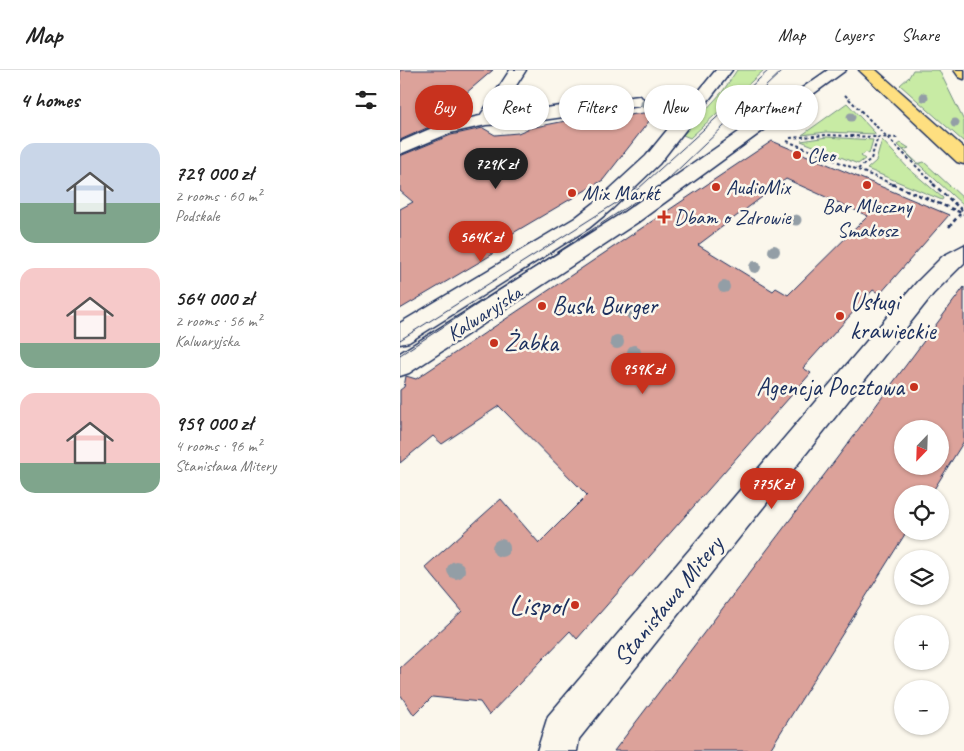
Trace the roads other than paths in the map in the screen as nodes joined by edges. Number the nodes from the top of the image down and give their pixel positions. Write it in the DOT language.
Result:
graph roads {
  1 [pos="518,70"];
  2 [pos="724,70"];
  3 [pos="838,70"];
  4 [pos="867,70"];
  5 [pos="962,70"];
  6 [pos="964,74"];
  7 [pos="508,85"];
  8 [pos="639,100"];
  9 [pos="549,114"];
  10 [pos="483,121"];
  11 [pos="400,149"];
  12 [pos="964,158"];
  13 [pos="964,252"];
  14 [pos="400,336"];
  15 [pos="400,366"];
  16 [pos="557,751"];
  1 -- 7 [label="street"];
  2 -- 14 [label="street, Kalwaryjska"];
  3 -- 15 [label="street, Kalwaryjska"];
  4 -- 12 [label="main road"];
  5 -- 6 [label="main road"];
  8 -- 9 [label="street"];
  10 -- 11 [label="street"];
  13 -- 16 [label="street, Stanisława Mitery"];
}
